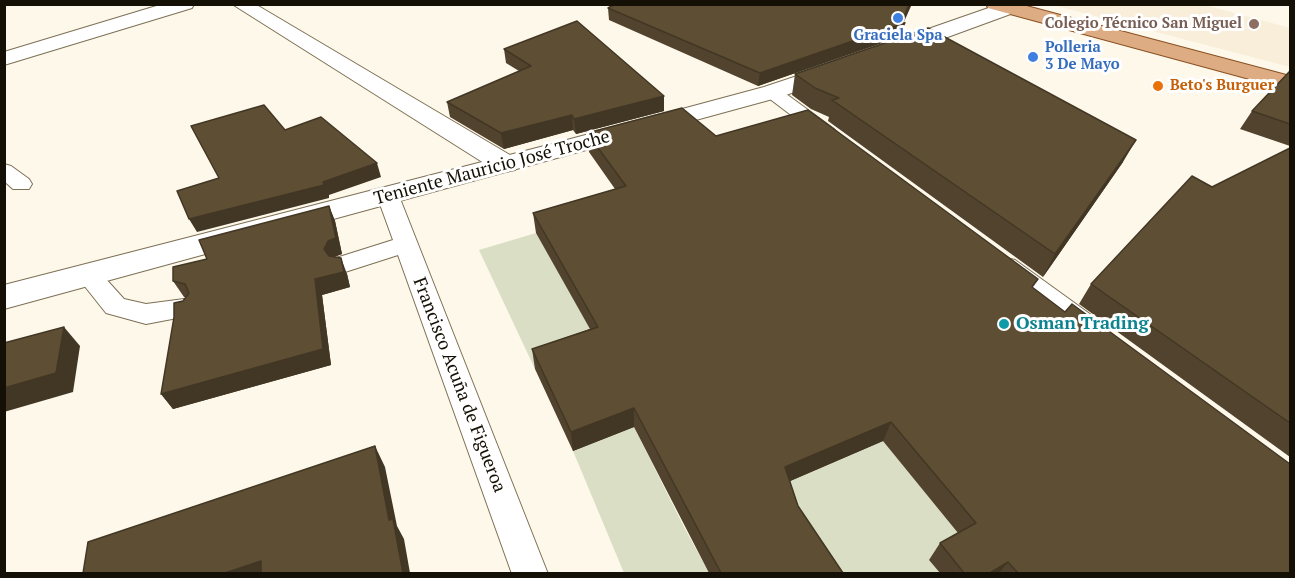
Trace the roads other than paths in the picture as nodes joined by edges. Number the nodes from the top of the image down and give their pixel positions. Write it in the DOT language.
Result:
graph roads {
  1 [pos="185,4"];
  2 [pos="241,4"];
  3 [pos="1009,6"];
  4 [pos="4,59"];
  5 [pos="1290,83"];
  6 [pos="772,92"];
  7 [pos="842,144"];
  8 [pos="505,165"];
  9 [pos="388,196"];
  10 [pos="406,244"];
  11 [pos="985,250"];
  12 [pos="345,264"];
  13 [pos="87,274"];
  14 [pos="4,297"];
  15 [pos="184,308"];
  16 [pos="1119,350"];
  17 [pos="530,573"];
  1 -- 4 [label="street"];
  2 -- 8 [label="street"];
  3 -- 5 [label="main road"];
  3 -- 6 [label="street, Teniente Mauricio José Troche"];
  6 -- 7 [label="lane"];
  6 -- 8 [label="street, Teniente Mauricio José Troche"];
  8 -- 9 [label="street, Teniente Mauricio José Troche"];
  9 -- 10 [label="lane, Francisco Acuña de Figueroa"];
  9 -- 13 [label="street, Teniente Mauricio José Troche"];
  10 -- 12 [label="lane"];
  10 -- 17 [label="lane, Francisco Acuña de Figueroa"];
  11 -- 16 [label="lane"];
  13 -- 14 [label="street, Teniente Mauricio José Troche"];
  13 -- 15 [label="lane"];
}
